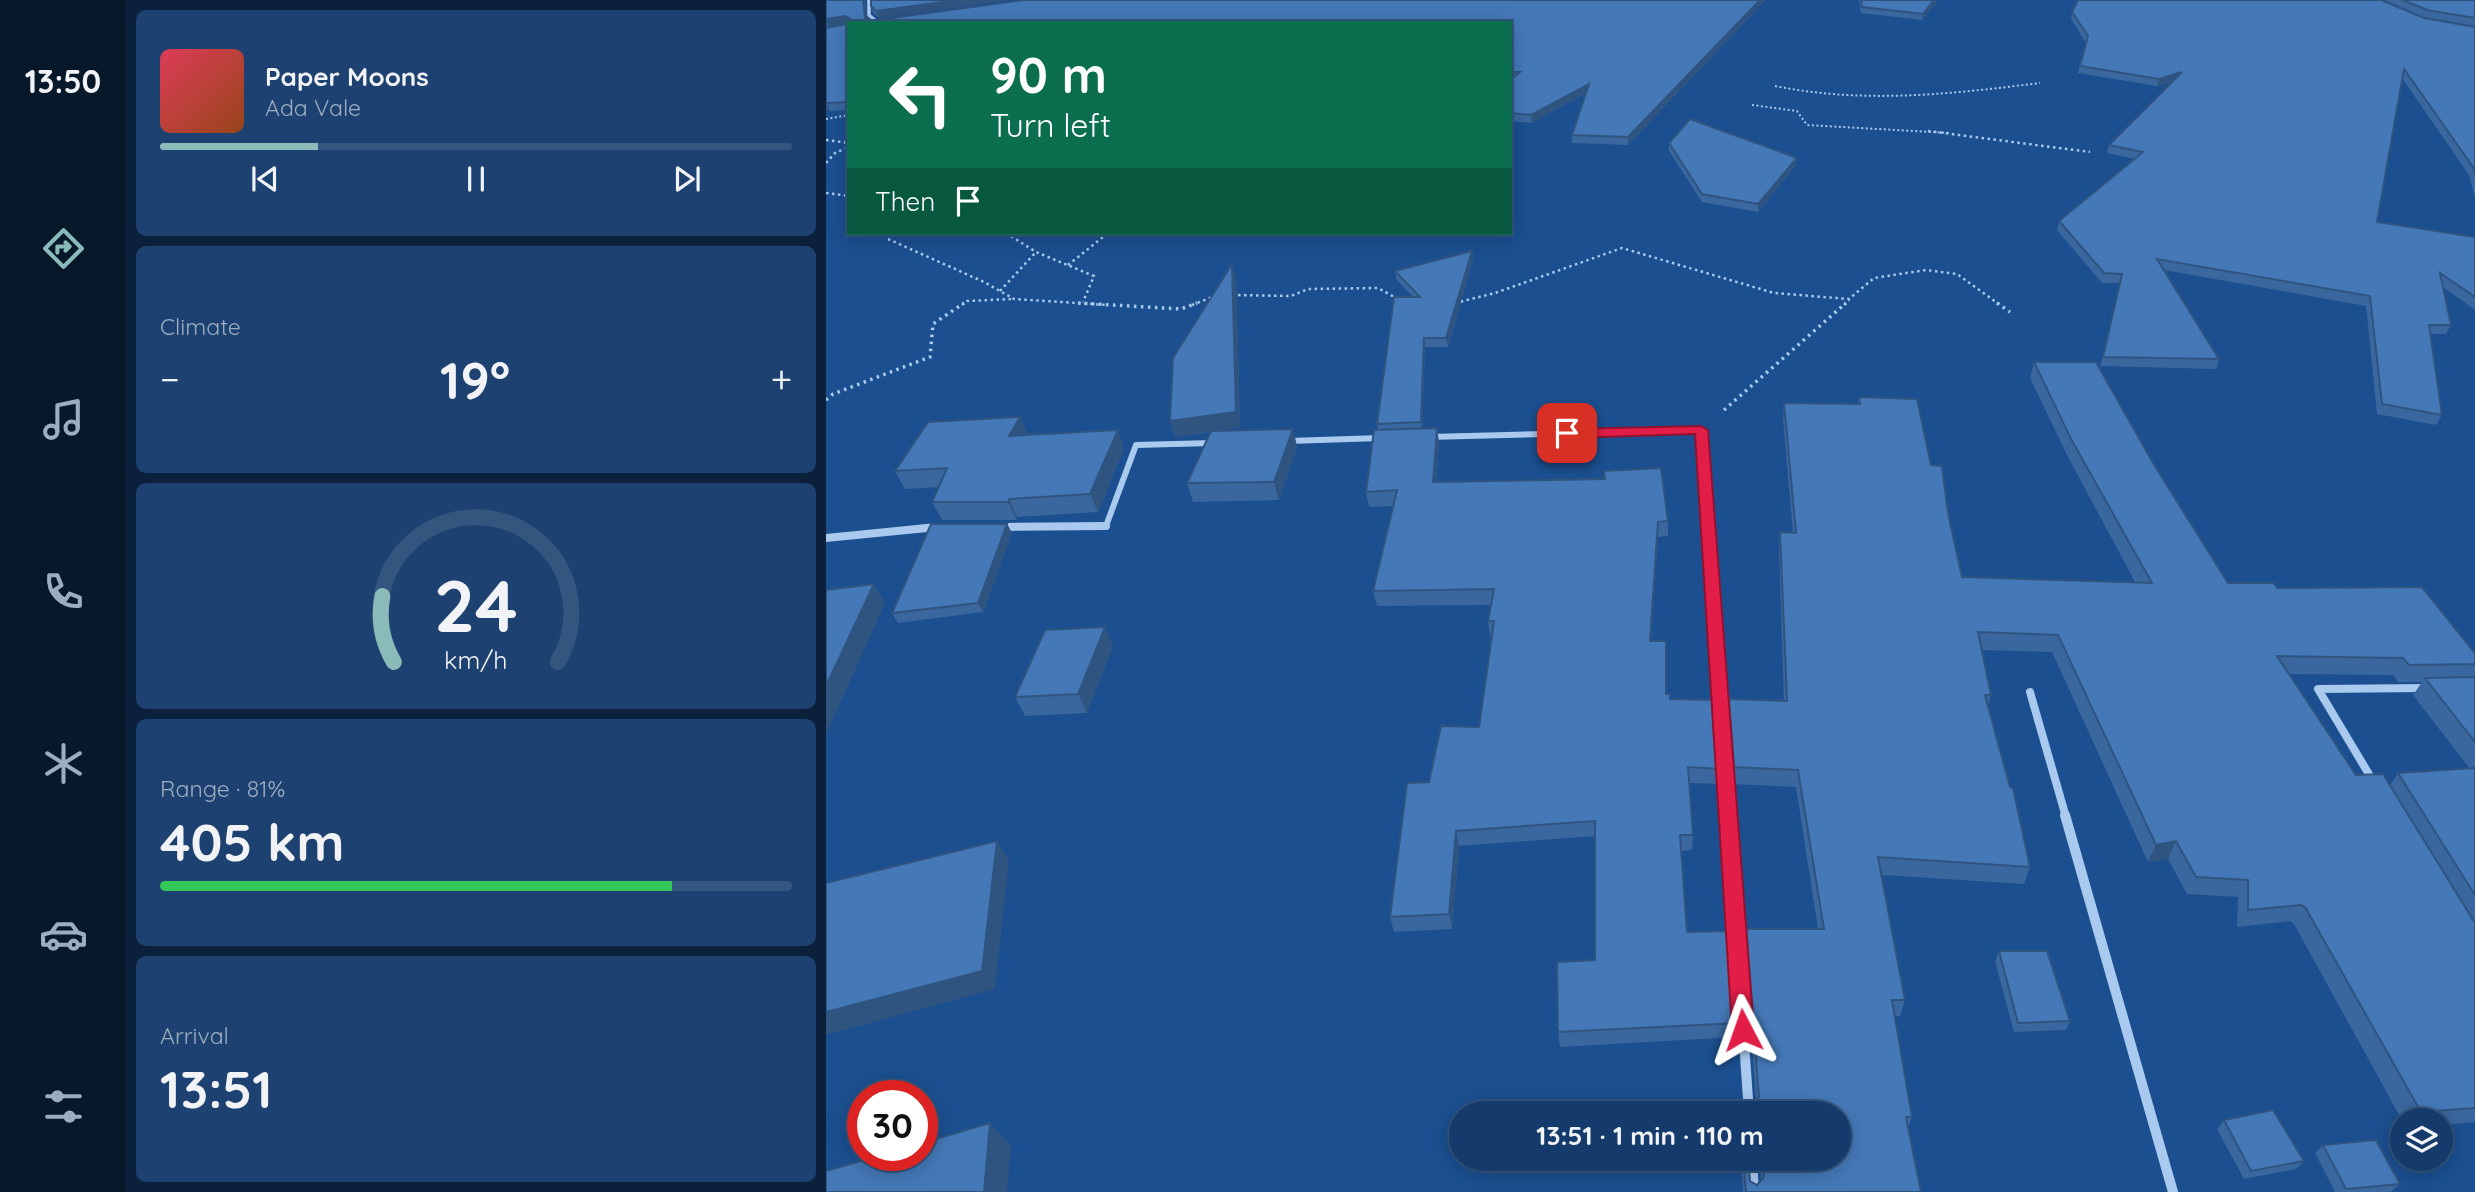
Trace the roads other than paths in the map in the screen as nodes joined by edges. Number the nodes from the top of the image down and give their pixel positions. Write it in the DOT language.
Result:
graph roads {
  1 [pos="869,0"];
  2 [pos="876,21"];
  3 [pos="1384,438"];
  4 [pos="1412,438"];
  5 [pos="1274,441"];
  6 [pos="1219,443"];
  7 [pos="947,527"];
  8 [pos="987,527"];
  9 [pos="826,538"];
  10 [pos="2436,688"];
  11 [pos="2030,692"];
  12 [pos="2382,795"];
  13 [pos="1748,1101"];
  14 [pos="1753,1171"];
  15 [pos="1754,1192"];
  16 [pos="2173,1192"];
  1 -- 2 [label="street"];
  3 -- 5 [label="street"];
  4 -- 13 [label="street"];
  6 -- 8 [label="street"];
  7 -- 9 [label="street"];
  10 -- 12 [label="street"];
  11 -- 16 [label="street"];
  14 -- 15 [label="street"];
}
